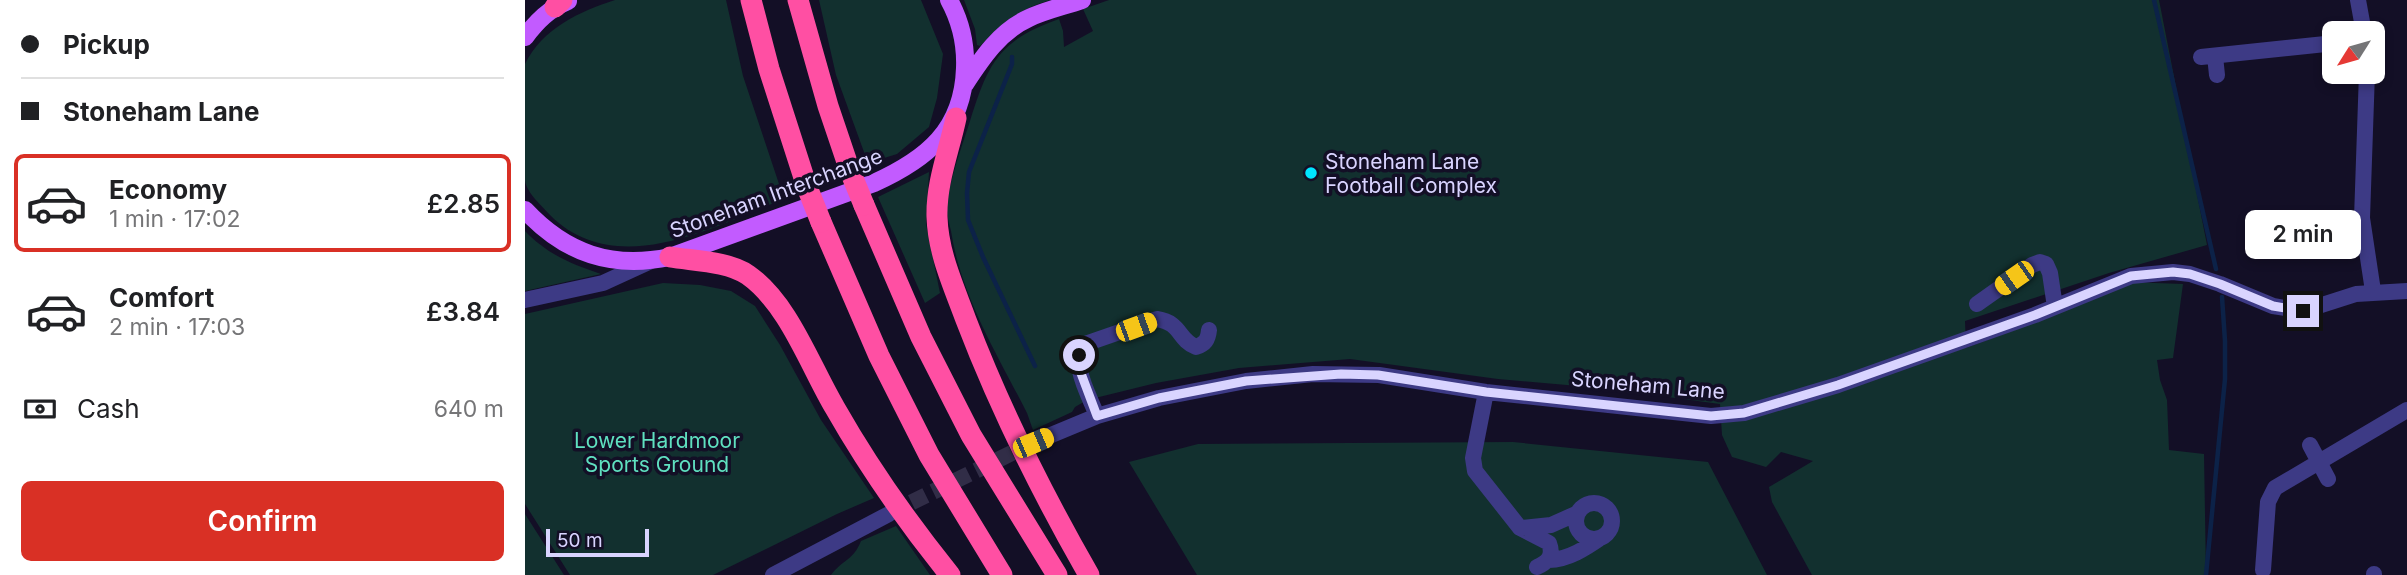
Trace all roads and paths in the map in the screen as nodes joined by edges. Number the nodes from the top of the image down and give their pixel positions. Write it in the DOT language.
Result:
graph roads {
  1 [pos="751,0"];
  2 [pos="798,0"];
  3 [pos="949,0"];
  4 [pos="1082,0"];
  5 [pos="2358,0"];
  6 [pos="551,9"];
  7 [pos="2362,21"];
  8 [pos="525,37"];
  9 [pos="2322,44"];
  10 [pos="2217,75"];
  11 [pos="965,84"];
  12 [pos="2367,84"];
  13 [pos="955,118"];
  14 [pos="525,211"];
  15 [pos="661,259"];
  16 [pos="2373,291"];
  17 [pos="2407,291"];
  18 [pos="525,300"];
  19 [pos="1977,304"];
  20 [pos="2055,307"];
  21 [pos="1209,330"];
  22 [pos="1486,392"];
  23 [pos="2407,410"];
  24 [pos="1097,416"];
  25 [pos="1033,443"];
  26 [pos="2310,445"];
  27 [pos="2319,462"];
  28 [pos="2328,479"];
  29 [pos="1578,513"];
  30 [pos="889,514"];
  31 [pos="824,528"];
  32 [pos="1520,528"];
  33 [pos="1602,537"];
  34 [pos="832,543"];
  35 [pos="2263,570"];
  36 [pos="782,573"];
  37 [pos="950,575"];
  38 [pos="1002,575"];
  39 [pos="1057,575"];
  40 [pos="1089,575"];
  1 -- 38 [label="highway, bridge"];
  2 -- 39 [label="highway, bridge"];
  3 -- 11 [label="main road, Stoneham Interchange"];
  4 -- 11 [label="main road"];
  5 -- 7 [label="street"];
  6 -- 8 [label="main road"];
  9 -- 10 [label="street"];
  11 -- 13 [label="main road, Stoneham Interchange"];
  12 -- 16 [label="street"];
  13 -- 15 [label="main road, Stoneham Interchange"];
  13 -- 40 [label="highway"];
  14 -- 15 [label="main road, Stoneham Interchange"];
  15 -- 18 [label="street"];
  15 -- 37 [label="highway"];
  16 -- 17 [label="street, Stoneham Lane"];
  16 -- 20 [label="street, Stoneham Lane"];
  19 -- 20 [label="street"];
  20 -- 22 [label="street, Stoneham Lane"];
  21 -- 24 [label="street"];
  22 -- 24 [label="street, Stoneham Lane"];
  22 -- 32 [label="street"];
  23 -- 27 [label="street"];
  24 -- 25 [label="street, Stoneham Lane"];
  26 -- 27 [label="street"];
  27 -- 28 [label="street"];
  27 -- 35 [label="street"];
  29 -- 32 [label="street"];
  29 -- 33 [label="street"];
  29 -- 33 [label="street"];
  30 -- 34 [label="street"];
  31 -- 34 [label="street"];
  32 -- 33 [label="street"];
  34 -- 36 [label="street"];
}
